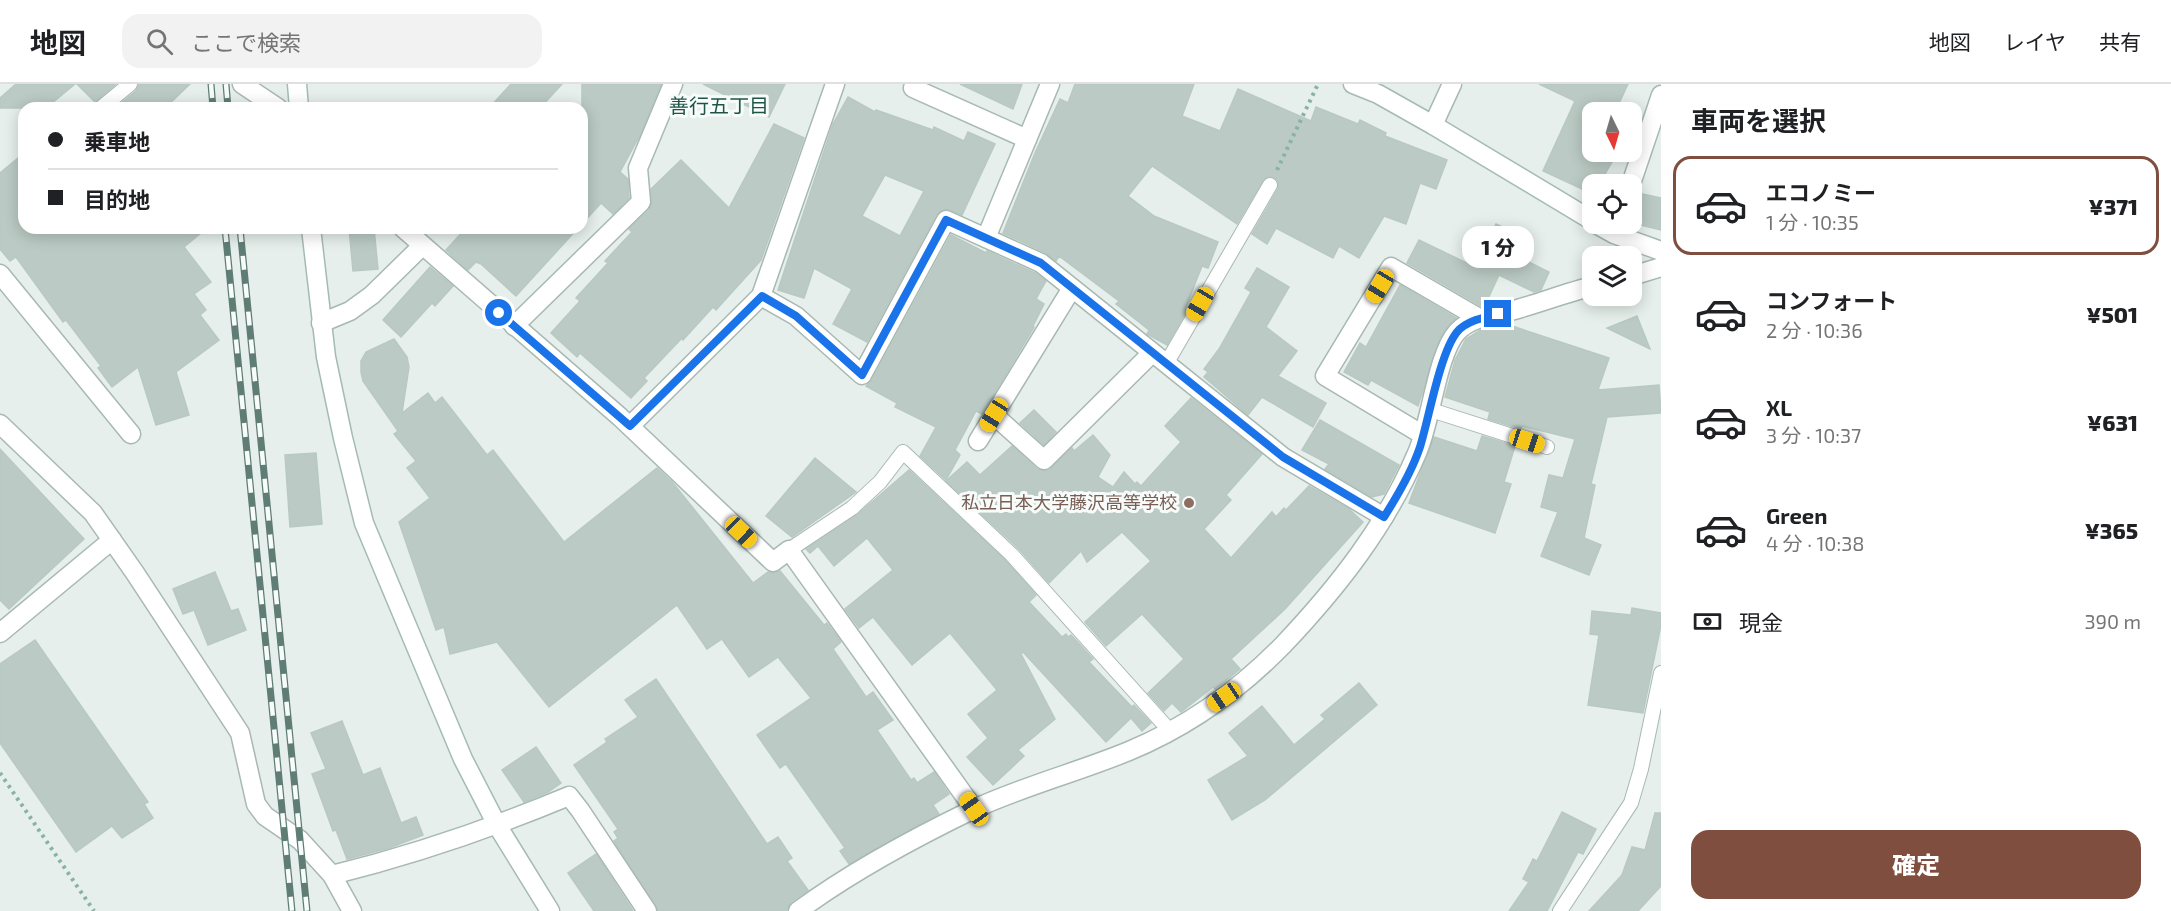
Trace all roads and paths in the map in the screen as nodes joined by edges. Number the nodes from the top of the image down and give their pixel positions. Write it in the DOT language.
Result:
graph roads {
  1 [pos="130,84"];
  2 [pos="242,84"];
  3 [pos="297,84"];
  4 [pos="673,84"];
  5 [pos="835,84"];
  6 [pos="1050,84"];
  7 [pos="1318,84"];
  8 [pos="1353,84"];
  9 [pos="1452,84"];
  10 [pos="913,88"];
  11 [pos="1661,95"];
  12 [pos="108,102"];
  13 [pos="269,102"];
  14 [pos="298,102"];
  15 [pos="1433,125"];
  16 [pos="1027,139"];
  17 [pos="1633,174"];
  18 [pos="1270,185"];
  19 [pos="1582,215"];
  20 [pos="312,234"];
  21 [pos="409,234"];
  22 [pos="1627,234"];
  23 [pos="986,238"];
  24 [pos="422,246"];
  25 [pos="1661,250"];
  26 [pos="1659,271"];
  27 [pos="0,274"];
  28 [pos="1642,274"];
  29 [pos="1072,288"];
  30 [pos="1582,290"];
  31 [pos="762,296"];
  32 [pos="1479,318"];
  33 [pos="321,323"];
  34 [pos="514,327"];
  35 [pos="1159,358"];
  36 [pos="1431,410"];
  37 [pos="994,415"];
  38 [pos="0,424"];
  39 [pos="630,426"];
  40 [pos="131,434"];
  41 [pos="1423,435"];
  42 [pos="978,441"];
  43 [pos="1546,447"];
  44 [pos="1384,517"];
  45 [pos="112,540"];
  46 [pos="789,550"];
  47 [pos="0,633"];
  48 [pos="1661,673"];
  49 [pos="1170,731"];
  50 [pos="0,773"];
  51 [pos="974,809"];
  52 [pos="497,825"];
  53 [pos="332,875"];
  54 [pos="94,911"];
  55 [pos="352,911"];
  56 [pos="550,911"];
  57 [pos="647,911"];
  58 [pos="798,911"];
  59 [pos="1560,911"];
  1 -- 12 [label="lane"];
  2 -- 13 [label="street"];
  3 -- 14 [label="street"];
  4 -- 34 [label="street"];
  5 -- 31 [label="street"];
  6 -- 16 [label="street"];
  7 -- 18 [label="path"];
  8 -- 15 [label="street"];
  9 -- 15 [label="street"];
  10 -- 16 [label="street"];
  11 -- 17 [label="street"];
  15 -- 19 [label="street"];
  16 -- 23 [label="street"];
  18 -- 35 [label="lane"];
  20 -- 33 [label="street"];
  21 -- 24 [label="street"];
  22 -- 25 [label="street"];
  23 -- 29 [label="street"];
  23 -- 31 [label="street"];
  24 -- 33 [label="street"];
  24 -- 34 [label="street"];
  26 -- 28 [label="street"];
  27 -- 40 [label="street"];
  29 -- 35 [label="street"];
  29 -- 37 [label="street"];
  30 -- 32 [label="street"];
  31 -- 39 [label="street"];
  32 -- 36 [label="street"];
  32 -- 41 [label="street"];
  33 -- 52 [label="street"];
  34 -- 39 [label="street"];
  35 -- 37 [label="street"];
  35 -- 44 [label="street"];
  36 -- 41 [label="street"];
  36 -- 43 [label="lane"];
  37 -- 42 [label="street"];
  38 -- 45 [label="street"];
  39 -- 46 [label="street"];
  41 -- 44 [label="street"];
  44 -- 49 [label="street"];
  45 -- 47 [label="street"];
  45 -- 53 [label="street"];
  46 -- 49 [label="lane"];
  46 -- 51 [label="street"];
  48 -- 59 [label="lane"];
  49 -- 51 [label="street"];
  50 -- 54 [label="path"];
  51 -- 58 [label="street"];
  52 -- 53 [label="street"];
  52 -- 56 [label="street"];
  52 -- 57 [label="street"];
  53 -- 55 [label="street"];
}
